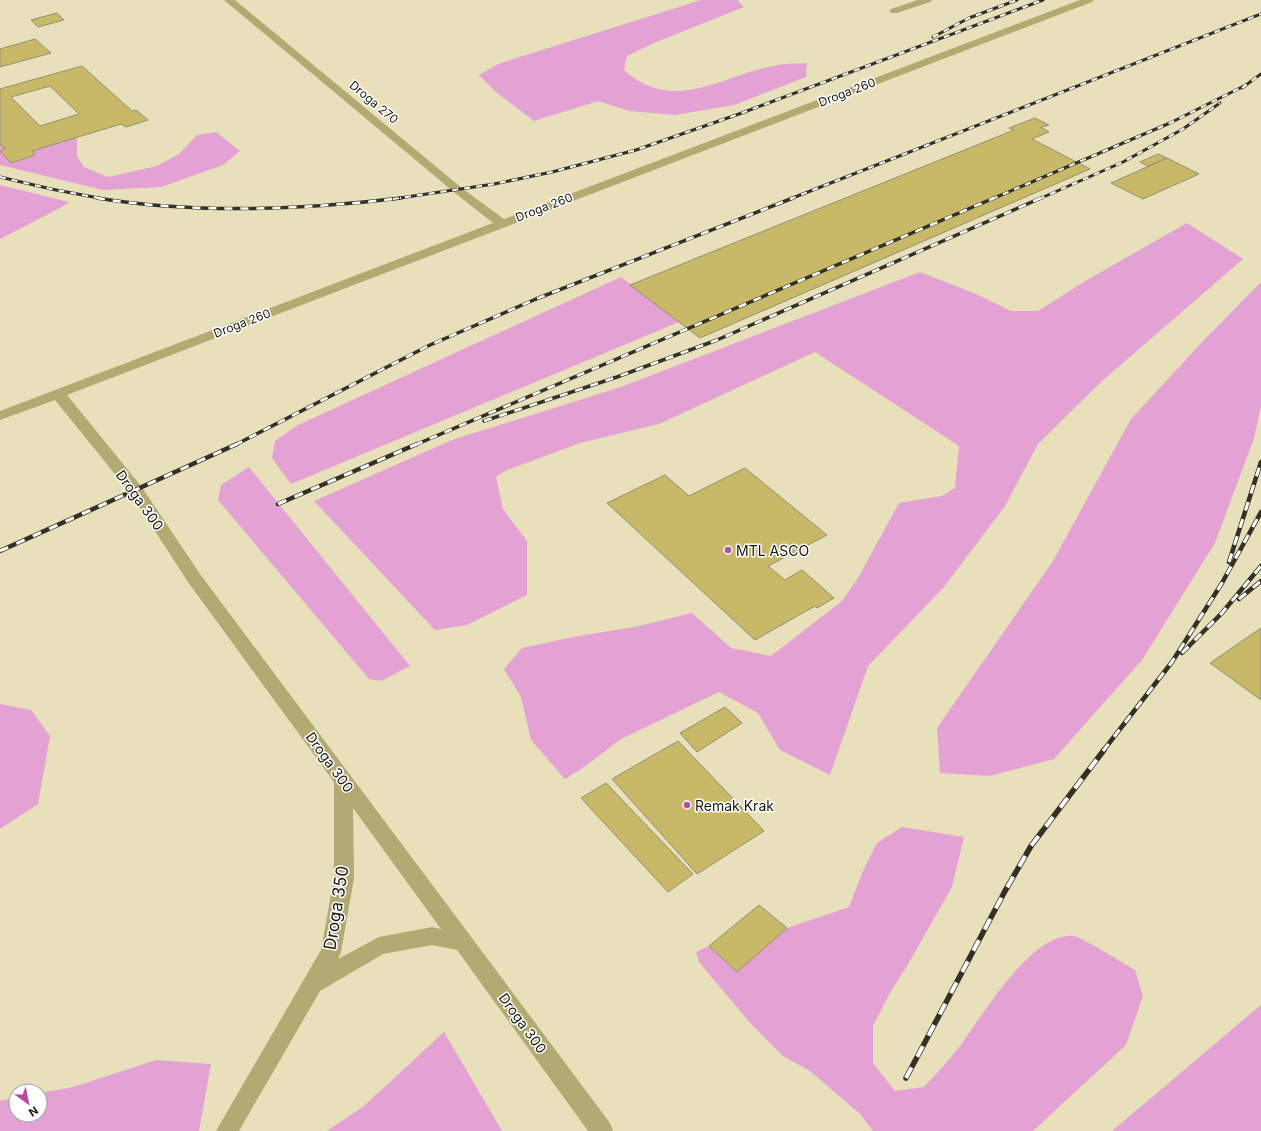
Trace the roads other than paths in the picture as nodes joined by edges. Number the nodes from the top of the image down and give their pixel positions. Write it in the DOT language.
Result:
graph roads {
  1 [pos="229,0"];
  2 [pos="927,0"];
  3 [pos="1089,0"];
  4 [pos="894,11"];
  5 [pos="502,224"];
  6 [pos="58,394"];
  7 [pos="0,416"];
  8 [pos="343,780"];
  9 [pos="464,943"];
  10 [pos="312,985"];
  11 [pos="228,1131"];
  12 [pos="602,1131"];
  1 -- 5 [label="lane, Droga 270"];
  2 -- 4 [label="lane"];
  3 -- 5 [label="lane, Droga 260"];
  5 -- 6 [label="lane, Droga 260"];
  6 -- 7 [label="lane, Droga 260"];
  6 -- 8 [label="lane, Droga 300"];
  8 -- 9 [label="lane, Droga 300"];
  8 -- 10 [label="lane, Droga 350"];
  9 -- 10 [label="lane, Droga 350"];
  9 -- 12 [label="lane, Droga 300"];
  10 -- 11 [label="lane, Droga 350"];
}
